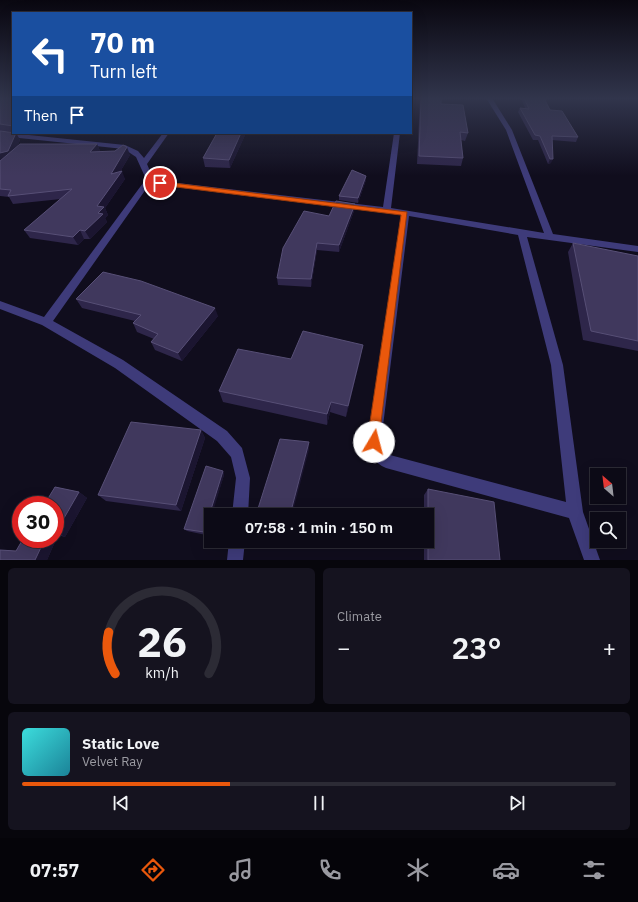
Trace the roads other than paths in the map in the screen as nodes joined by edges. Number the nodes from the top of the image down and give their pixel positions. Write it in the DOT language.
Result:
graph roads {
  1 [pos="505,124"];
  2 [pos="0,134"];
  3 [pos="165,134"];
  4 [pos="397,134"];
  5 [pos="144,163"];
  6 [pos="150,179"];
  7 [pos="387,210"];
  8 [pos="405,213"];
  9 [pos="522,234"];
  10 [pos="550,238"];
  11 [pos="638,249"];
  12 [pos="0,305"];
  13 [pos="46,322"];
  14 [pos="241,508"];
  15 [pos="575,512"];
  16 [pos="236,548"];
  17 [pos="235,560"];
  18 [pos="592,560"];
  1 -- 10 [label="street"];
  2 -- 5 [label="street"];
  3 -- 5 [label="street"];
  4 -- 7 [label="street"];
  5 -- 6 [label="street"];
  6 -- 7 [label="street"];
  6 -- 13 [label="street"];
  7 -- 8 [label="street"];
  8 -- 9 [label="street"];
  8 -- 15 [label="street"];
  9 -- 10 [label="street"];
  9 -- 15 [label="street"];
  10 -- 11 [label="street"];
  12 -- 13 [label="street"];
  13 -- 14 [label="street"];
  15 -- 18 [label="street"];
  16 -- 17 [label="street"];
}
